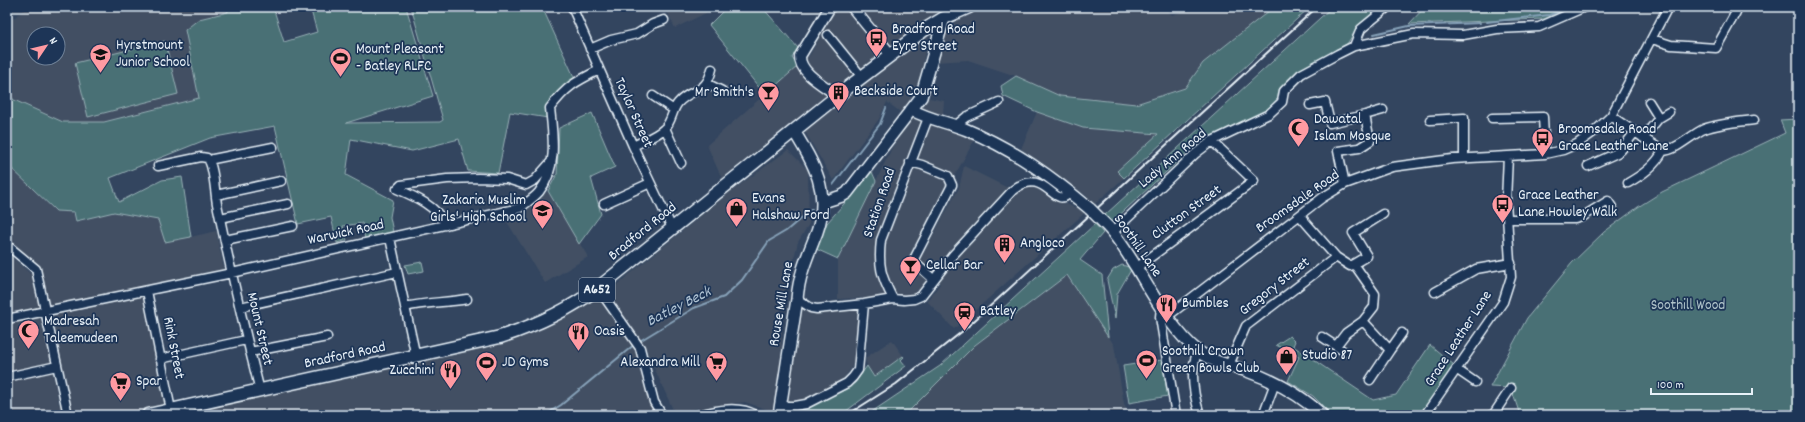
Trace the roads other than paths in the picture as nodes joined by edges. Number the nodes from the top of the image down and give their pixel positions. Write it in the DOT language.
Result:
graph roads {
  1 [pos="572,7"];
  2 [pos="830,7"];
  3 [pos="852,7"];
  4 [pos="969,7"];
  5 [pos="1388,7"];
  6 [pos="1584,7"];
  7 [pos="1668,7"];
  8 [pos="946,12"];
  9 [pos="1736,12"];
  10 [pos="664,20"];
  11 [pos="828,35"];
  12 [pos="1652,39"];
  13 [pos="1354,46"];
  14 [pos="590,49"];
  15 [pos="891,55"];
  16 [pos="599,70"];
  17 [pos="712,70"];
  18 [pos="862,77"];
  19 [pos="706,83"];
  20 [pos="722,91"];
  21 [pos="838,95"];
  22 [pos="653,96"];
  23 [pos="999,102"];
  24 [pos="1649,102"];
  25 [pos="1310,105"];
  26 [pos="674,110"];
  27 [pos="912,110"];
  28 [pos="1383,110"];
  29 [pos="1669,112"];
  30 [pos="1365,115"];
  31 [pos="1611,116"];
  32 [pos="928,118"];
  33 [pos="1492,118"];
  34 [pos="1659,118"];
  35 [pos="1430,120"];
  36 [pos="1754,120"];
  37 [pos="955,126"];
  38 [pos="665,128"];
  39 [pos="794,131"];
  40 [pos="1635,132"];
  41 [pos="1643,138"];
  42 [pos="1212,141"];
  43 [pos="632,146"];
  44 [pos="273,149"];
  45 [pos="1662,151"];
  46 [pos="1545,154"];
  47 [pos="1508,156"];
  48 [pos="1464,158"];
  49 [pos="209,161"];
  50 [pos="551,161"];
  51 [pos="681,162"];
  52 [pos="910,162"];
  53 [pos="158,166"];
  54 [pos="1588,166"];
  55 [pos="281,181"];
  56 [pos="650,183"];
  57 [pos="1628,183"];
  58 [pos="1345,184"];
  59 [pos="1070,192"];
  60 [pos="216,195"];
  61 [pos="823,202"];
  62 [pos="288,204"];
  63 [pos="604,204"];
  64 [pos="1612,207"];
  65 [pos="1383,214"];
  66 [pos="1300,216"];
  67 [pos="220,218"];
  68 [pos="1508,219"];
  69 [pos="446,225"];
  70 [pos="293,226"];
  71 [pos="672,228"];
  72 [pos="1110,230"];
  73 [pos="390,238"];
  74 [pos="225,240"];
  75 [pos="7,245"];
  76 [pos="1336,257"];
  77 [pos="1511,263"];
  78 [pos="1354,264"];
  79 [pos="1136,268"];
  80 [pos="397,272"];
  81 [pos="232,273"];
  82 [pos="933,279"];
  83 [pos="598,288"];
  84 [pos="147,291"];
  85 [pos="1435,292"];
  86 [pos="466,299"];
  87 [pos="797,299"];
  88 [pos="893,299"];
  89 [pos="864,304"];
  90 [pos="240,307"];
  91 [pos="405,307"];
  92 [pos="1161,307"];
  93 [pos="46,312"];
  94 [pos="1168,316"];
  95 [pos="7,319"];
  96 [pos="1363,321"];
  97 [pos="1402,333"];
  98 [pos="327,337"];
  99 [pos="1322,337"];
  100 [pos="246,340"];
  101 [pos="1336,346"];
  102 [pos="1390,350"];
  103 [pos="1198,351"];
  104 [pos="250,352"];
  105 [pos="1345,352"];
  106 [pos="416,356"];
  107 [pos="160,359"];
  108 [pos="1229,365"];
  109 [pos="57,366"];
  110 [pos="1456,369"];
  111 [pos="7,377"];
  112 [pos="1370,380"];
  113 [pos="1475,382"];
  114 [pos="1275,383"];
  115 [pos="1511,388"];
  116 [pos="260,391"];
  117 [pos="171,410"];
  118 [pos="780,410"];
  119 [pos="68,415"];
  120 [pos="148,415"];
  121 [pos="662,415"];
  122 [pos="698,415"];
  123 [pos="756,415"];
  124 [pos="1176,415"];
  125 [pos="1200,415"];
  126 [pos="1263,415"];
  127 [pos="1322,415"];
  128 [pos="1425,415"];
  129 [pos="1493,415"];
  1 -- 14 [label="street, Taylor Street"];
  2 -- 21 [label="street"];
  3 -- 15 [label="street"];
  4 -- 8 [label="main road, Bradford Road / A652"];
  5 -- 13 [label="street"];
  6 -- 13 [label="street, Lady Ann Road"];
  7 -- 12 [label="street, Broomsdale Road"];
  8 -- 15 [label="main road, Bradford Road / A652"];
  8 -- 27 [label="main road"];
  9 -- 12 [label="street"];
  10 -- 14 [label="street"];
  11 -- 18 [label="street"];
  12 -- 31 [label="street, Broomsdale Road"];
  13 -- 42 [label="street, Lady Ann Road"];
  14 -- 16 [label="street, Taylor Street"];
  15 -- 18 [label="main road, Bradford Road / A652"];
  16 -- 43 [label="street, Taylor Street"];
  16 -- 50 [label="street, Warwick Road"];
  17 -- 19 [label="street"];
  18 -- 21 [label="main road, Bradford Road / A652"];
  19 -- 20 [label="street"];
  19 -- 26 [label="street"];
  21 -- 39 [label="main road, Bradford Road / A652"];
  22 -- 26 [label="street"];
  23 -- 37 [label="street"];
  24 -- 34 [label="street"];
  25 -- 30 [label="street"];
  26 -- 38 [label="street"];
  27 -- 32 [label="main road, Soothill Lane"];
  27 -- 61 [label="main road"];
  28 -- 30 [label="street"];
  29 -- 34 [label="street"];
  30 -- 58 [label="street"];
  31 -- 40 [label="street"];
  31 -- 46 [label="street, Broomsdale Road"];
  32 -- 37 [label="main road, Soothill Lane"];
  32 -- 52 [label="street, Station Road"];
  33 -- 46 [label="street"];
  34 -- 41 [label="street"];
  35 -- 48 [label="street"];
  36 -- 45 [label="street"];
  37 -- 59 [label="main road, Soothill Lane"];
  38 -- 43 [label="street"];
  38 -- 51 [label="street"];
  39 -- 61 [label="main road, Rouse Mill Lane"];
  39 -- 71 [label="main road, Bradford Road / A652"];
  40 -- 41 [label="street"];
  40 -- 54 [label="street"];
  41 -- 45 [label="street"];
  42 -- 72 [label="street, Lady Ann Road"];
  42 -- 79 [label="street, Clutton Street"];
  43 -- 56 [label="street, Taylor Street"];
  44 -- 49 [label="street"];
  45 -- 57 [label="street"];
  46 -- 47 [label="street, Broomsdale Road"];
  47 -- 48 [label="street, Broomsdale Road"];
  47 -- 68 [label="street, Grace Leather Lane"];
  48 -- 58 [label="street, Broomsdale Road"];
  49 -- 53 [label="street"];
  49 -- 60 [label="street, Mount Street"];
  50 -- 69 [label="street, Warwick Road"];
  50 -- 69 [label="street"];
  52 -- 82 [label="street"];
  52 -- 88 [label="street, Station Road"];
  55 -- 60 [label="street"];
  56 -- 63 [label="street"];
  56 -- 71 [label="street, Taylor Street"];
  58 -- 66 [label="street, Broomsdale Road"];
  59 -- 72 [label="main road, Soothill Lane, bridge"];
  59 -- 82 [label="street"];
  60 -- 67 [label="street, Mount Street"];
  61 -- 87 [label="main road, Rouse Mill Lane"];
  62 -- 67 [label="street"];
  64 -- 68 [label="street"];
  65 -- 78 [label="street"];
  66 -- 76 [label="street"];
  66 -- 94 [label="street, Broomsdale Road"];
  67 -- 74 [label="street, Mount Street"];
  68 -- 77 [label="street, Grace Leather Lane"];
  69 -- 73 [label="street, Warwick Road"];
  70 -- 74 [label="street"];
  71 -- 83 [label="main road, Bradford Road / A652"];
  72 -- 79 [label="main road, Soothill Lane"];
  73 -- 80 [label="street"];
  73 -- 81 [label="street, Warwick Road"];
  74 -- 81 [label="street, Mount Street"];
  75 -- 93 [label="street"];
  76 -- 78 [label="street"];
  76 -- 108 [label="street, Gregory Street"];
  77 -- 85 [label="street"];
  77 -- 110 [label="street, Grace Leather Lane"];
  78 -- 96 [label="street"];
  79 -- 92 [label="main road, Soothill Lane"];
  80 -- 90 [label="street"];
  80 -- 91 [label="street"];
  81 -- 84 [label="street, Warwick Road"];
  81 -- 90 [label="street, Mount Street"];
  82 -- 88 [label="street"];
  83 -- 106 [label="main road, Bradford Road / A652"];
  83 -- 121 [label="street"];
  84 -- 93 [label="street, Warwick Road"];
  84 -- 107 [label="street, Rink Street"];
  86 -- 91 [label="street"];
  87 -- 89 [label="street"];
  87 -- 118 [label="main road, Rouse Mill Lane"];
  88 -- 89 [label="street"];
  89 -- 118 [label="street"];
  90 -- 100 [label="street, Mount Street"];
  91 -- 106 [label="street"];
  92 -- 94 [label="main road, Soothill Lane"];
  92 -- 124 [label="street"];
  93 -- 95 [label="street, Warwick Road"];
  93 -- 109 [label="street"];
  94 -- 103 [label="main road, Soothill Lane"];
  96 -- 101 [label="street"];
  96 -- 102 [label="street"];
  97 -- 102 [label="street"];
  98 -- 104 [label="street"];
  99 -- 101 [label="street"];
  100 -- 104 [label="street, Mount Street"];
  100 -- 107 [label="street"];
  101 -- 105 [label="street"];
  102 -- 112 [label="street"];
  103 -- 108 [label="main road, Soothill Lane"];
  103 -- 125 [label="street"];
  104 -- 116 [label="street, Mount Street"];
  106 -- 116 [label="main road, Bradford Road / A652"];
  107 -- 117 [label="street, Rink Street"];
  108 -- 114 [label="main road, Soothill Lane"];
  109 -- 111 [label="street"];
  109 -- 119 [label="street"];
  110 -- 113 [label="street"];
  110 -- 128 [label="street, Grace Leather Lane"];
  114 -- 126 [label="street"];
  114 -- 127 [label="main road, Soothill Lane"];
  115 -- 129 [label="street"];
  116 -- 117 [label="main road, Bradford Road / A652"];
  117 -- 120 [label="main road, Bradford Road / A652"];
  122 -- 123 [label="street"];
}
